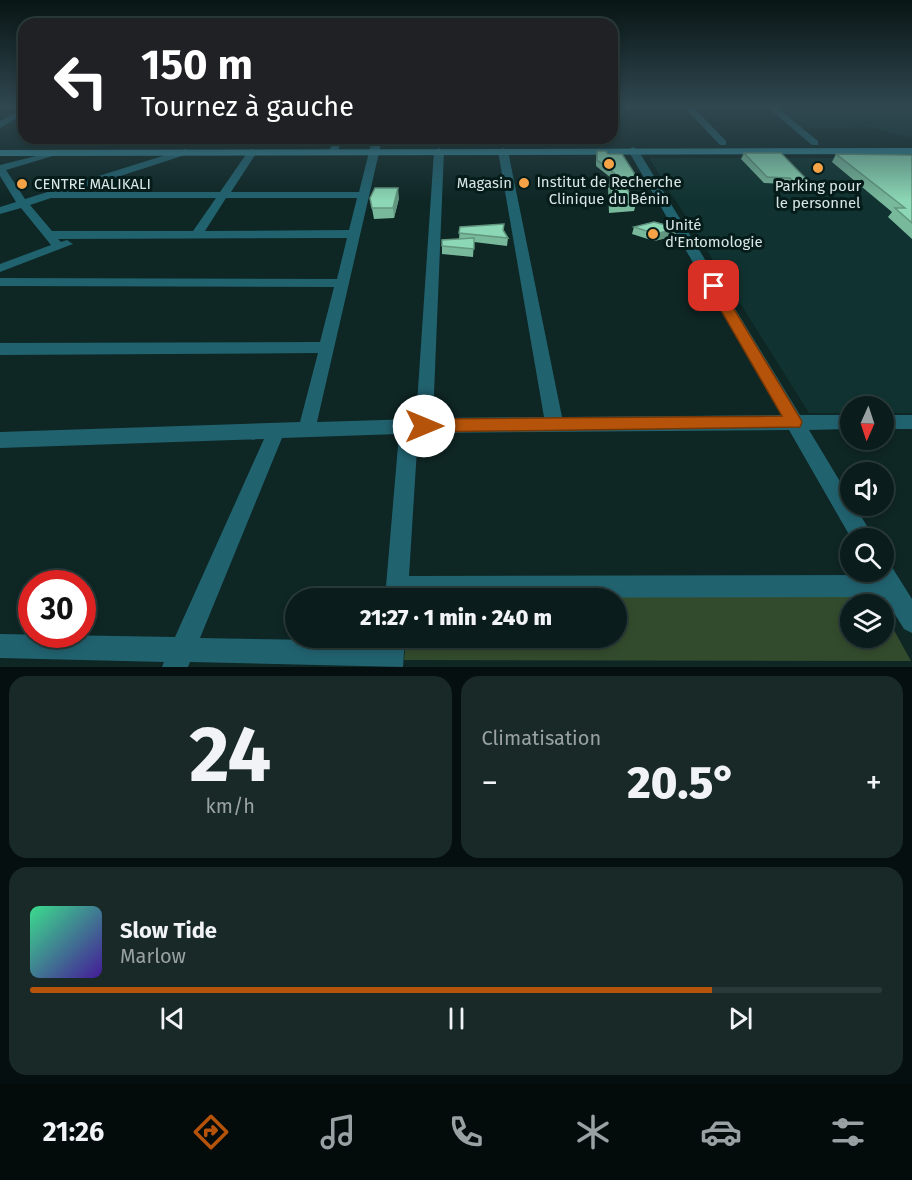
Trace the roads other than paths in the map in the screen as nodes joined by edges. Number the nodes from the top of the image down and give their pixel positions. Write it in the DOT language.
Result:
graph roads {
  1 [pos="718,138"];
  2 [pos="809,138"];
  3 [pos="723,143"];
  4 [pos="815,143"];
  5 [pos="912,143"];
  6 [pos="0,144"];
  7 [pos="337,144"];
  8 [pos="376,148"];
  9 [pos="633,150"];
  10 [pos="439,151"];
  11 [pos="503,151"];
  12 [pos="912,151"];
  13 [pos="185,152"];
  14 [pos="252,152"];
  15 [pos="0,153"];
  16 [pos="53,153"];
  17 [pos="0,169"];
  18 [pos="52,195"];
  19 [pos="223,195"];
  20 [pos="364,195"];
  21 [pos="22,204"];
  22 [pos="0,211"];
  23 [pos="197,234"];
  24 [pos="354,234"];
  25 [pos="50,235"];
  26 [pos="89,235"];
  27 [pos="59,247"];
  28 [pos="0,268"];
  29 [pos="0,282"];
  30 [pos="342,283"];
  31 [pos="327,347"];
  32 [pos="0,349"];
  33 [pos="794,422"];
  34 [pos="840,422"];
  35 [pos="894,422"];
  36 [pos="912,422"];
  37 [pos="554,424"];
  38 [pos="417,426"];
  39 [pos="307,428"];
  40 [pos="277,429"];
  41 [pos="0,440"];
  42 [pos="857,528"];
  43 [pos="840,580"];
  44 [pos="889,582"];
  45 [pos="398,588"];
  46 [pos="572,588"];
  47 [pos="912,621"];
  48 [pos="0,646"];
  49 [pos="391,653"];
  50 [pos="178,658"];
  1 -- 3 [label="street"];
  2 -- 4 [label="street"];
  3 -- 4 [label="street"];
  3 -- 8 [label="street"];
  4 -- 5 [label="street"];
  6 -- 7 [label="street"];
  7 -- 8 [label="street"];
  7 -- 14 [label="street"];
  8 -- 10 [label="street"];
  8 -- 20 [label="street"];
  9 -- 11 [label="street"];
  9 -- 12 [label="street"];
  9 -- 33 [label="street"];
  10 -- 11 [label="street"];
  10 -- 38 [label="street"];
  11 -- 37 [label="street"];
  13 -- 14 [label="street"];
  13 -- 16 [label="street"];
  13 -- 18 [label="street"];
  14 -- 19 [label="street"];
  15 -- 16 [label="street"];
  16 -- 17 [label="street"];
  17 -- 21 [label="street"];
  18 -- 19 [label="street"];
  18 -- 21 [label="street"];
  19 -- 20 [label="street"];
  19 -- 23 [label="street"];
  20 -- 24 [label="street"];
  21 -- 22 [label="street"];
  21 -- 25 [label="street"];
  23 -- 24 [label="street"];
  23 -- 26 [label="street"];
  24 -- 30 [label="street"];
  25 -- 26 [label="street"];
  25 -- 27 [label="street"];
  26 -- 27 [label="street"];
  27 -- 28 [label="street"];
  29 -- 30 [label="street"];
  30 -- 31 [label="street"];
  31 -- 32 [label="street"];
  31 -- 39 [label="street"];
  33 -- 34 [label="street"];
  33 -- 37 [label="street"];
  33 -- 42 [label="street"];
  35 -- 36 [label="street"];
  37 -- 38 [label="street"];
  38 -- 39 [label="street"];
  38 -- 45 [label="street"];
  39 -- 40 [label="street"];
  40 -- 41 [label="street"];
  40 -- 50 [label="street"];
  43 -- 46 [label="street"];
  44 -- 47 [label="street"];
  48 -- 50 [label="street"];
  49 -- 50 [label="street"];
}
